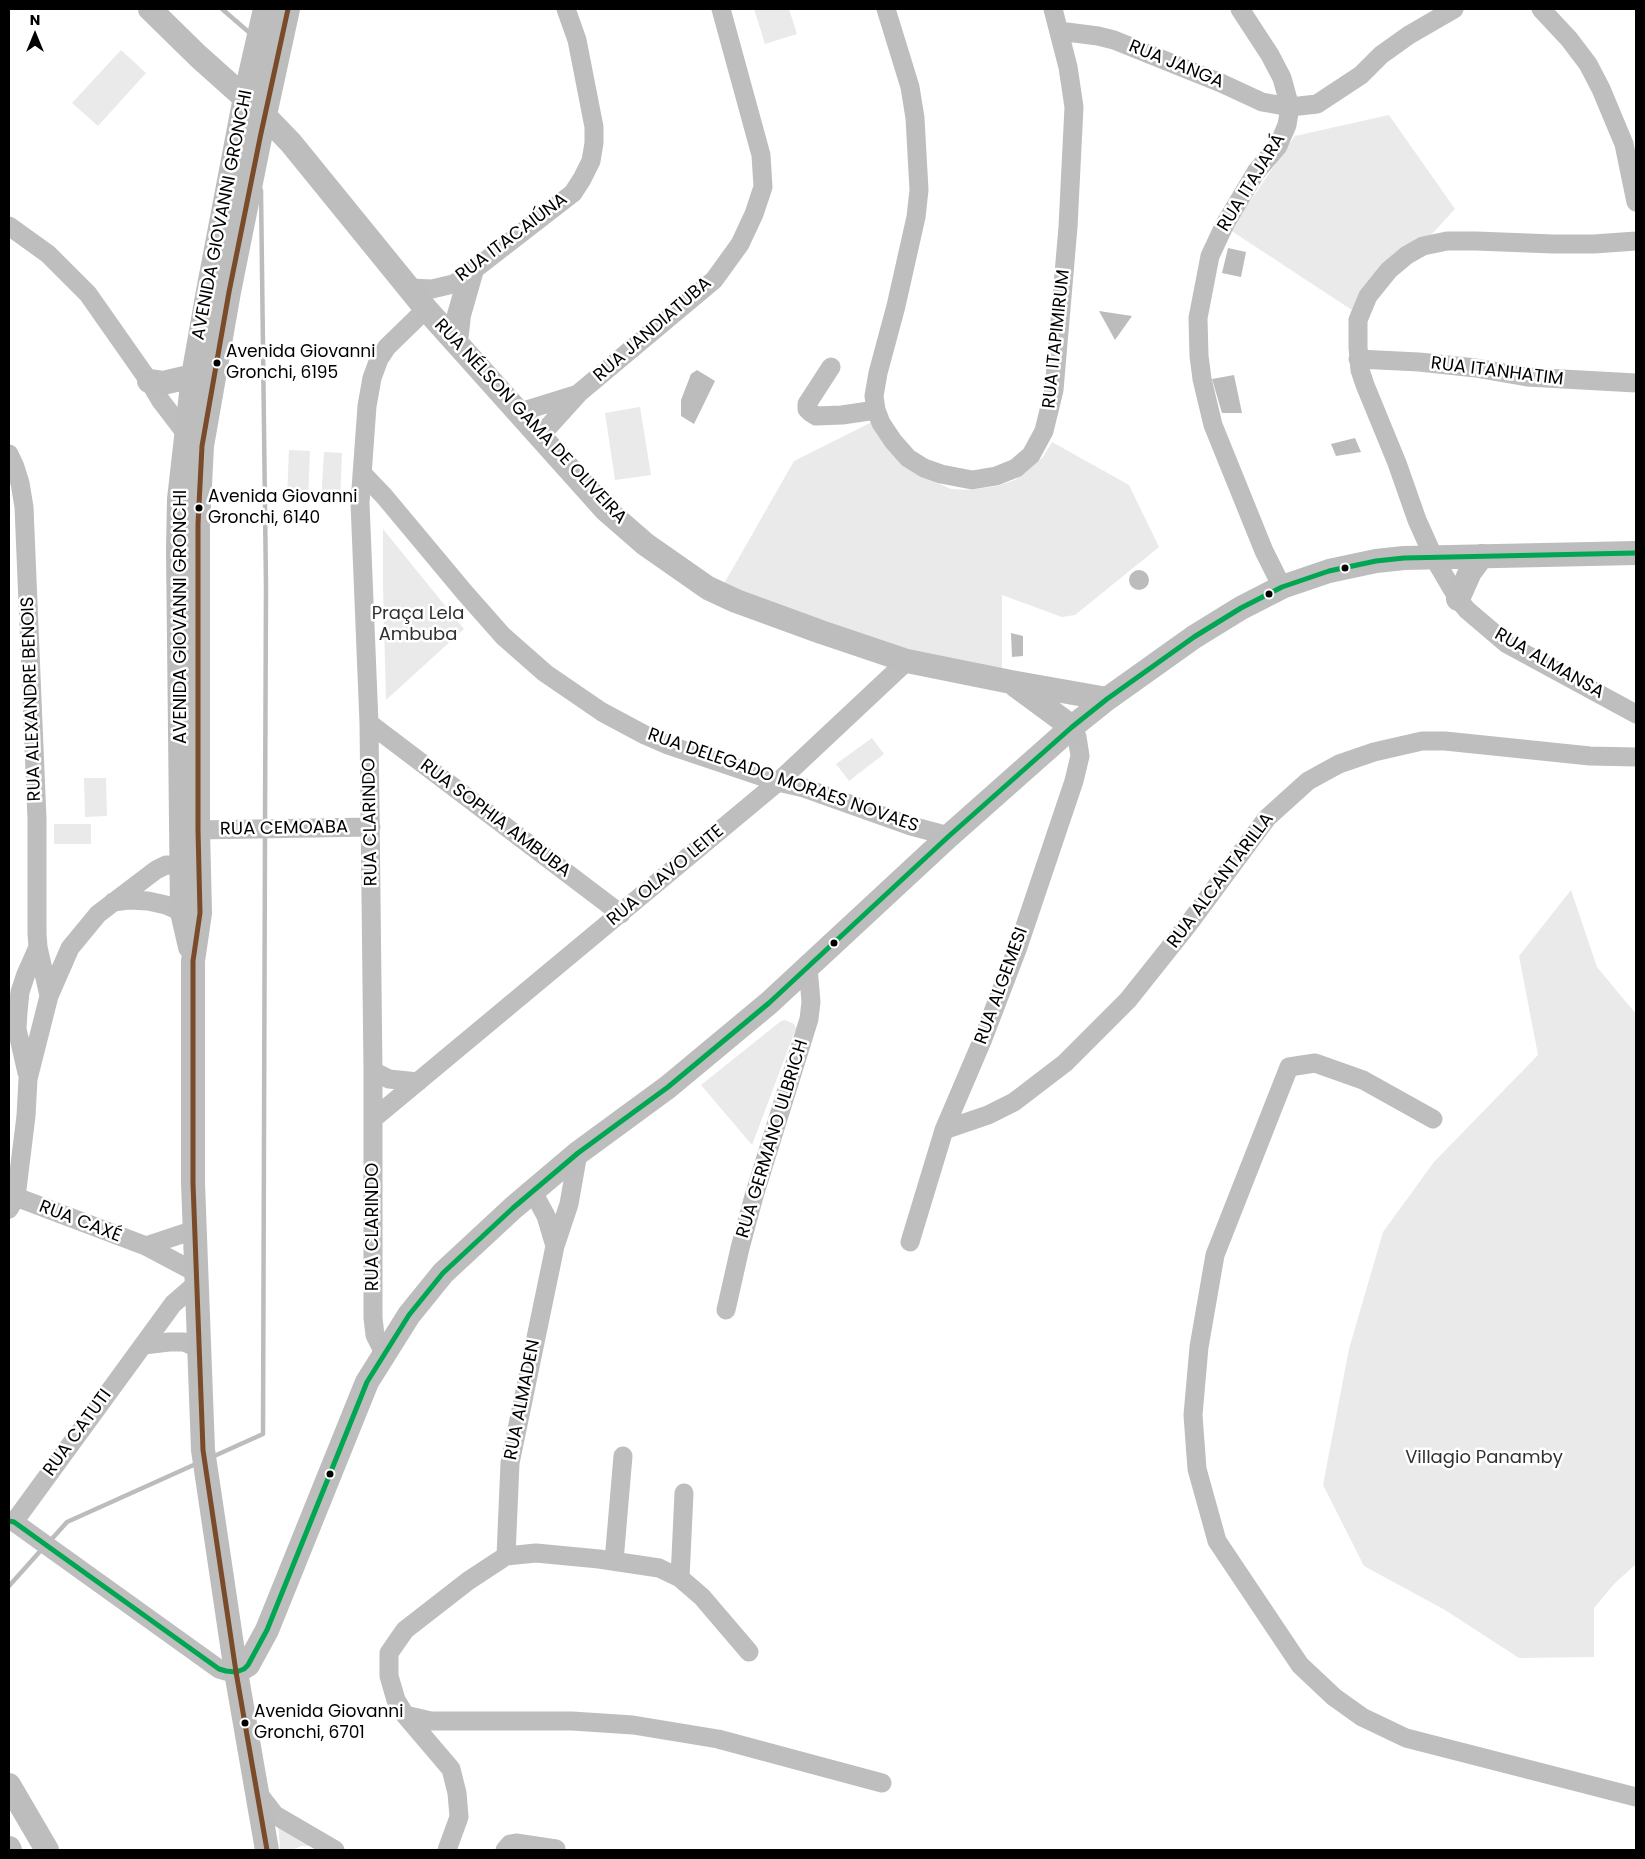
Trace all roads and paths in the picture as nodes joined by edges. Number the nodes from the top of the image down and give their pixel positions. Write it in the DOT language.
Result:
graph roads {
  1 [pos="150,9"];
  2 [pos="265,9"];
  3 [pos="288,9"];
  4 [pos="566,9"];
  5 [pos="721,9"];
  6 [pos="886,9"];
  7 [pos="1053,9"];
  8 [pos="1240,9"];
  9 [pos="1454,9"];
  10 [pos="1541,9"];
  11 [pos="1059,31"];
  12 [pos="198,56"];
  13 [pos="278,58"];
  14 [pos="254,64"];
  15 [pos="245,97"];
  16 [pos="1290,107"];
  17 [pos="265,116"];
  18 [pos="1636,202"];
  19 [pos="9,226"];
  20 [pos="1636,240"];
  21 [pos="471,273"];
  22 [pos="410,288"];
  23 [pos="426,310"];
  24 [pos="456,342"];
  25 [pos="1358,360"];
  26 [pos="831,367"];
  27 [pos="193,376"];
  28 [pos="149,381"];
  29 [pos="1636,384"];
  30 [pos="579,393"];
  31 [pos="876,410"];
  32 [pos="520,412"];
  33 [pos="540,436"];
  34 [pos="194,439"];
  35 [pos="9,454"];
  36 [pos="362,473"];
  37 [pos="1636,553"];
  38 [pos="1482,556"];
  39 [pos="1434,558"];
  40 [pos="1282,587"];
  41 [pos="1458,599"];
  42 [pos="907,661"];
  43 [pos="1011,682"];
  44 [pos="1107,699"];
  45 [pos="1636,714"];
  46 [pos="369,724"];
  47 [pos="1072,727"];
  48 [pos="1636,757"];
  49 [pos="778,782"];
  50 [pos="371,827"];
  51 [pos="198,830"];
  52 [pos="949,836"];
  53 [pos="191,872"];
  54 [pos="113,902"];
  55 [pos="191,912"];
  56 [pos="621,914"];
  57 [pos="70,948"];
  58 [pos="40,955"];
  59 [pos="808,967"];
  60 [pos="20,992"];
  61 [pos="49,996"];
  62 [pos="9,1008"];
  63 [pos="43,1018"];
  64 [pos="13,1031"];
  65 [pos="373,1071"];
  66 [pos="28,1079"];
  67 [pos="418,1082"];
  68 [pos="373,1119"];
  69 [pos="1433,1119"];
  70 [pos="944,1130"];
  71 [pos="578,1153"];
  72 [pos="533,1192"];
  73 [pos="12,1203"];
  74 [pos="194,1230"];
  75 [pos="910,1242"];
  76 [pos="146,1246"];
  77 [pos="556,1246"];
  78 [pos="195,1278"];
  79 [pos="726,1310"];
  80 [pos="144,1345"];
  81 [pos="198,1348"];
  82 [pos="384,1353"];
  83 [pos="623,1456"];
  84 [pos="684,1493"];
  85 [pos="12,1522"];
  86 [pos="506,1556"];
  87 [pos="614,1561"];
  88 [pos="680,1578"];
  89 [pos="749,1652"];
  90 [pos="236,1672"];
  91 [pos="405,1715"];
  92 [pos="882,1783"];
  93 [pos="9,1784"];
  94 [pos="258,1793"];
  95 [pos="1636,1797"];
  96 [pos="556,1849"];
  97 [pos="47,1850"];
  98 [pos="267,1850"];
  99 [pos="325,1850"];
  100 [pos="335,1850"];
  101 [pos="447,1850"];
  102 [pos="505,1850"];
  1 -- 12 [label="main road, RUA NÉLSON GAMA DE OLIVEIRA"];
  2 -- 14 [label="main road, AVENIDA GIOVANNI GRONCHI"];
  3 -- 13 [label="main road, AVENIDA GIOVANNI GRONCHI"];
  4 -- 21 [label="street, RUA ITACAIÚNA"];
  5 -- 30 [label="street, RUA JANDIATUBA"];
  6 -- 31 [label="street, RUA ITAPIMIRUM"];
  7 -- 11 [label="street, RUA ITAPIMIRUM"];
  8 -- 16 [label="street"];
  9 -- 16 [label="street"];
  10 -- 18 [label="street"];
  11 -- 16 [label="street, RUA JANGA"];
  11 -- 31 [label="street, RUA ITAPIMIRUM"];
  12 -- 14 [label="main road"];
  12 -- 15 [label="main road, RUA NÉLSON GAMA DE OLIVEIRA"];
  13 -- 14 [label="main road"];
  13 -- 17 [label="main road, AVENIDA GIOVANNI GRONCHI"];
  14 -- 15 [label="main road, AVENIDA GIOVANNI GRONCHI"];
  15 -- 17 [label="main road, RUA NÉLSON GAMA DE OLIVEIRA"];
  15 -- 27 [label="main road, AVENIDA GIOVANNI GRONCHI"];
  16 -- 40 [label="street, RUA ITAJARÁ"];
  17 -- 22 [label="main road, RUA NÉLSON GAMA DE OLIVEIRA"];
  17 -- 34 [label="main road, AVENIDA GIOVANNI GRONCHI"];
  19 -- 28 [label="street"];
  20 -- 25 [label="street, RUA ALMANSA"];
  21 -- 22 [label="street, RUA ITACAIÚNA"];
  21 -- 24 [label="main road"];
  22 -- 23 [label="main road, RUA NÉLSON GAMA DE OLIVEIRA"];
  23 -- 24 [label="main road, RUA NÉLSON GAMA DE OLIVEIRA"];
  23 -- 36 [label="street, RUA CLARINDO"];
  24 -- 32 [label="main road, RUA NÉLSON GAMA DE OLIVEIRA"];
  25 -- 29 [label="street, RUA ITANHATIM"];
  25 -- 39 [label="street, RUA ALMANSA"];
  26 -- 31 [label="street"];
  27 -- 28 [label="main road"];
  27 -- 34 [label="main road, AVENIDA GIOVANNI GRONCHI"];
  28 -- 34 [label="street"];
  30 -- 32 [label="street, RUA JANDIATUBA"];
  30 -- 33 [label="street, RUA JANDIATUBA"];
  32 -- 33 [label="main road, RUA NÉLSON GAMA DE OLIVEIRA"];
  33 -- 42 [label="main road, RUA NÉLSON GAMA DE OLIVEIRA"];
  34 -- 51 [label="main road, AVENIDA GIOVANNI GRONCHI"];
  34 -- 53 [label="main road, AVENIDA GIOVANNI GRONCHI"];
  35 -- 58 [label="street, RUA ALEXANDRE BENOIS"];
  36 -- 46 [label="street, RUA CLARINDO"];
  36 -- 49 [label="street, RUA DELEGADO MORAES NOVAES"];
  37 -- 38 [label="main road"];
  38 -- 39 [label="main road"];
  38 -- 41 [label="main road"];
  39 -- 40 [label="main road"];
  39 -- 41 [label="street, RUA ALMANSA"];
  40 -- 44 [label="main road"];
  41 -- 45 [label="street, RUA ALMANSA"];
  42 -- 43 [label="main road, RUA NÉLSON GAMA DE OLIVEIRA"];
  42 -- 49 [label="street, RUA OLAVO LEITE"];
  43 -- 44 [label="main road, RUA NÉLSON GAMA DE OLIVEIRA"];
  43 -- 47 [label="main road, RUA NÉLSON GAMA DE OLIVEIRA"];
  44 -- 47 [label="main road"];
  46 -- 50 [label="street, RUA CLARINDO"];
  46 -- 56 [label="street, RUA SOPHIA AMBUBA"];
  47 -- 52 [label="main road"];
  47 -- 70 [label="street, RUA ALGEMESI"];
  48 -- 70 [label="street, RUA ALCANTARILLA"];
  49 -- 52 [label="street, RUA DELEGADO MORAES NOVAES"];
  49 -- 56 [label="street, RUA OLAVO LEITE"];
  50 -- 51 [label="street, RUA CEMOABA"];
  50 -- 65 [label="street, RUA CLARINDO"];
  51 -- 53 [label="main road, AVENIDA GIOVANNI GRONCHI"];
  52 -- 59 [label="main road"];
  53 -- 54 [label="street"];
  53 -- 55 [label="main road, AVENIDA GIOVANNI GRONCHI"];
  54 -- 55 [label="street"];
  54 -- 57 [label="street"];
  55 -- 74 [label="main road, AVENIDA GIOVANNI GRONCHI"];
  56 -- 67 [label="street, RUA OLAVO LEITE"];
  57 -- 58 [label="street"];
  57 -- 61 [label="street"];
  58 -- 60 [label="street, RUA ALEXANDRE BENOIS"];
  58 -- 61 [label="street, RUA ALEXANDRE BENOIS"];
  59 -- 71 [label="main road"];
  59 -- 79 [label="street, RUA GERMANO ULBRICH"];
  60 -- 62 [label="street"];
  60 -- 64 [label="street, RUA ALEXANDRE BENOIS"];
  61 -- 63 [label="street, RUA ALEXANDRE BENOIS"];
  63 -- 64 [label="street"];
  63 -- 66 [label="street, RUA ALEXANDRE BENOIS"];
  64 -- 66 [label="street, RUA ALEXANDRE BENOIS"];
  65 -- 67 [label="street"];
  65 -- 68 [label="street, RUA CLARINDO"];
  66 -- 73 [label="street, RUA ALEXANDRE BENOIS"];
  67 -- 68 [label="street, RUA OLAVO LEITE"];
  68 -- 82 [label="street, RUA CLARINDO"];
  69 -- 95 [label="street"];
  70 -- 75 [label="street, RUA ALGEMESI"];
  71 -- 72 [label="main road"];
  71 -- 77 [label="street, RUA ALMADEN"];
  72 -- 77 [label="street"];
  72 -- 82 [label="main road"];
  73 -- 76 [label="street, RUA CAXÉ"];
  74 -- 76 [label="street"];
  74 -- 78 [label="main road, AVENIDA GIOVANNI GRONCHI"];
  76 -- 78 [label="street, RUA CAXÉ"];
  77 -- 86 [label="street, RUA ALMADEN"];
  78 -- 80 [label="street, RUA CATUTI"];
  78 -- 81 [label="main road, AVENIDA GIOVANNI GRONCHI"];
  80 -- 81 [label="street"];
  80 -- 85 [label="street, RUA CATUTI"];
  81 -- 90 [label="main road, AVENIDA GIOVANNI GRONCHI"];
  82 -- 90 [label="main road"];
  83 -- 87 [label="street"];
  84 -- 88 [label="street"];
  85 -- 90 [label="street"];
  86 -- 87 [label="street"];
  86 -- 91 [label="street"];
  87 -- 88 [label="street"];
  88 -- 89 [label="street"];
  90 -- 94 [label="main road, AVENIDA GIOVANNI GRONCHI"];
  91 -- 92 [label="street"];
  91 -- 101 [label="street"];
  93 -- 97 [label="main road"];
  94 -- 98 [label="main road, AVENIDA GIOVANNI GRONCHI"];
  94 -- 100 [label="street"];
  96 -- 102 [label="street"];
  99 -- 100 [label="street"];
}
